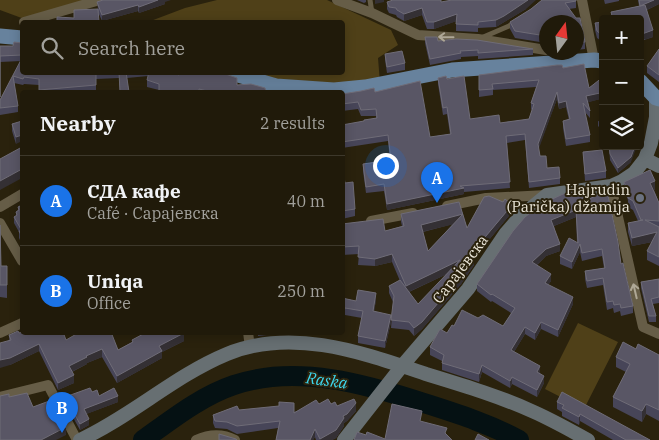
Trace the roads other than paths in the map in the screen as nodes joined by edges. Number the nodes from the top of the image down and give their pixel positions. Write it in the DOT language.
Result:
graph roads {
  1 [pos="100,0"];
  2 [pos="337,0"];
  3 [pos="370,0"];
  4 [pos="582,0"];
  5 [pos="372,13"];
  6 [pos="524,16"];
  7 [pos="33,20"];
  8 [pos="20,25"];
  9 [pos="2,36"];
  10 [pos="20,38"];
  11 [pos="478,39"];
  12 [pos="539,49"];
  13 [pos="539,59"];
  14 [pos="584,60"];
  15 [pos="598,61"];
  16 [pos="238,75"];
  17 [pos="644,85"];
  18 [pos="334,90"];
  19 [pos="334,90"];
  20 [pos="657,99"];
  21 [pos="645,159"];
  22 [pos="659,166"];
  23 [pos="611,186"];
  24 [pos="547,194"];
  25 [pos="20,195"];
  26 [pos="0,207"];
  27 [pos="439,208"];
  28 [pos="425,211"];
  29 [pos="362,222"];
  30 [pos="0,223"];
  31 [pos="20,258"];
  32 [pos="20,324"];
  33 [pos="0,333"];
  34 [pos="656,334"];
  35 [pos="248,335"];
  36 [pos="250,348"];
  37 [pos="398,371"];
  38 [pos="0,397"];
  39 [pos="78,440"];
  40 [pos="196,440"];
  41 [pos="235,440"];
  42 [pos="344,440"];
  43 [pos="588,440"];
  1 -- 7 [label="street"];
  2 -- 5 [label="street"];
  3 -- 5 [label="lane"];
  4 -- 15 [label="street"];
  11 -- 5 [label="street, one-way"];
  6 -- 11 [label="lane"];
  8 -- 9 [label="street"];
  9 -- 10 [label="main road"];
  11 -- 12 [label="street"];
  13 -- 19 [label="main road"];
  14 -- 15 [label="main road"];
  16 -- 18 [label="main road"];
  17 -- 20 [label="main road"];
  20 -- 21 [label="street"];
  21 -- 22 [label="street"];
  21 -- 23 [label="street"];
  23 -- 24 [label="street"];
  34 -- 23 [label="street, one-way"];
  24 -- 27 [label="street"];
  24 -- 37 [label="street, Сарајевска"];
  25 -- 26 [label="street"];
  28 -- 29 [label="street"];
  30 -- 31 [label="street"];
  32 -- 33 [label="street"];
  35 -- 36 [label="street"];
  36 -- 37 [label="street"];
  36 -- 39 [label="street"];
  37 -- 42 [label="street, Сарајевска"];
  37 -- 43 [label="street"];
  38 -- 39 [label="street"];
  40 -- 41 [label="street"];
}
